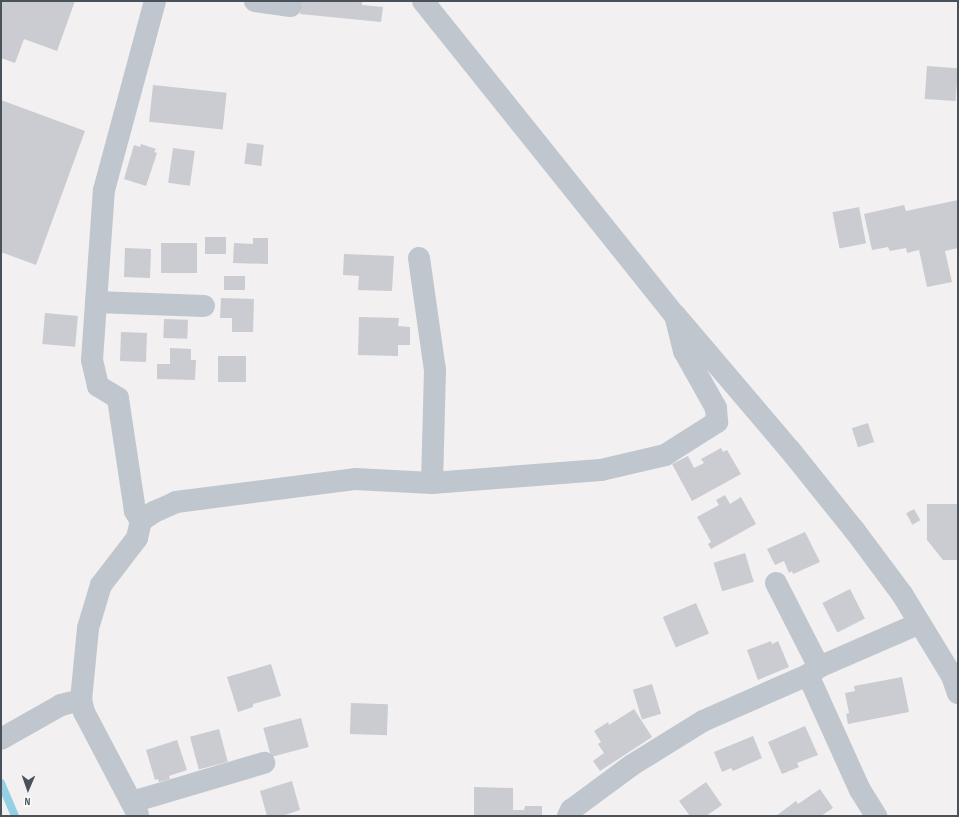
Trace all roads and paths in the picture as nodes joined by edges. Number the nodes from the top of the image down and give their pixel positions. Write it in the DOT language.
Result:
graph roads {
  1 [pos="155,1"];
  2 [pos="255,1"];
  3 [pos="422,1"];
  4 [pos="292,6"];
  5 [pos="420,258"];
  6 [pos="96,302"];
  7 [pos="204,306"];
  8 [pos="675,315"];
  9 [pos="432,483"];
  10 [pos="141,521"];
  11 [pos="776,583"];
  12 [pos="920,623"];
  13 [pos="813,671"];
  14 [pos="958,693"];
  15 [pos="81,700"];
  16 [pos="1,739"];
  17 [pos="264,763"];
  18 [pos="136,809"];
  19 [pos="568,816"];
  20 [pos="876,816"];
  1 -- 6 [label="street"];
  2 -- 4 [label="street"];
  3 -- 8 [label="street"];
  5 -- 9 [label="street"];
  6 -- 7 [label="street"];
  6 -- 10 [label="street"];
  8 -- 9 [label="street"];
  8 -- 12 [label="street"];
  9 -- 10 [label="street"];
  10 -- 15 [label="street"];
  11 -- 13 [label="street"];
  12 -- 13 [label="street"];
  12 -- 14 [label="street"];
  13 -- 19 [label="street"];
  13 -- 20 [label="street"];
  15 -- 16 [label="street"];
  15 -- 18 [label="street"];
  17 -- 18 [label="street"];
}
